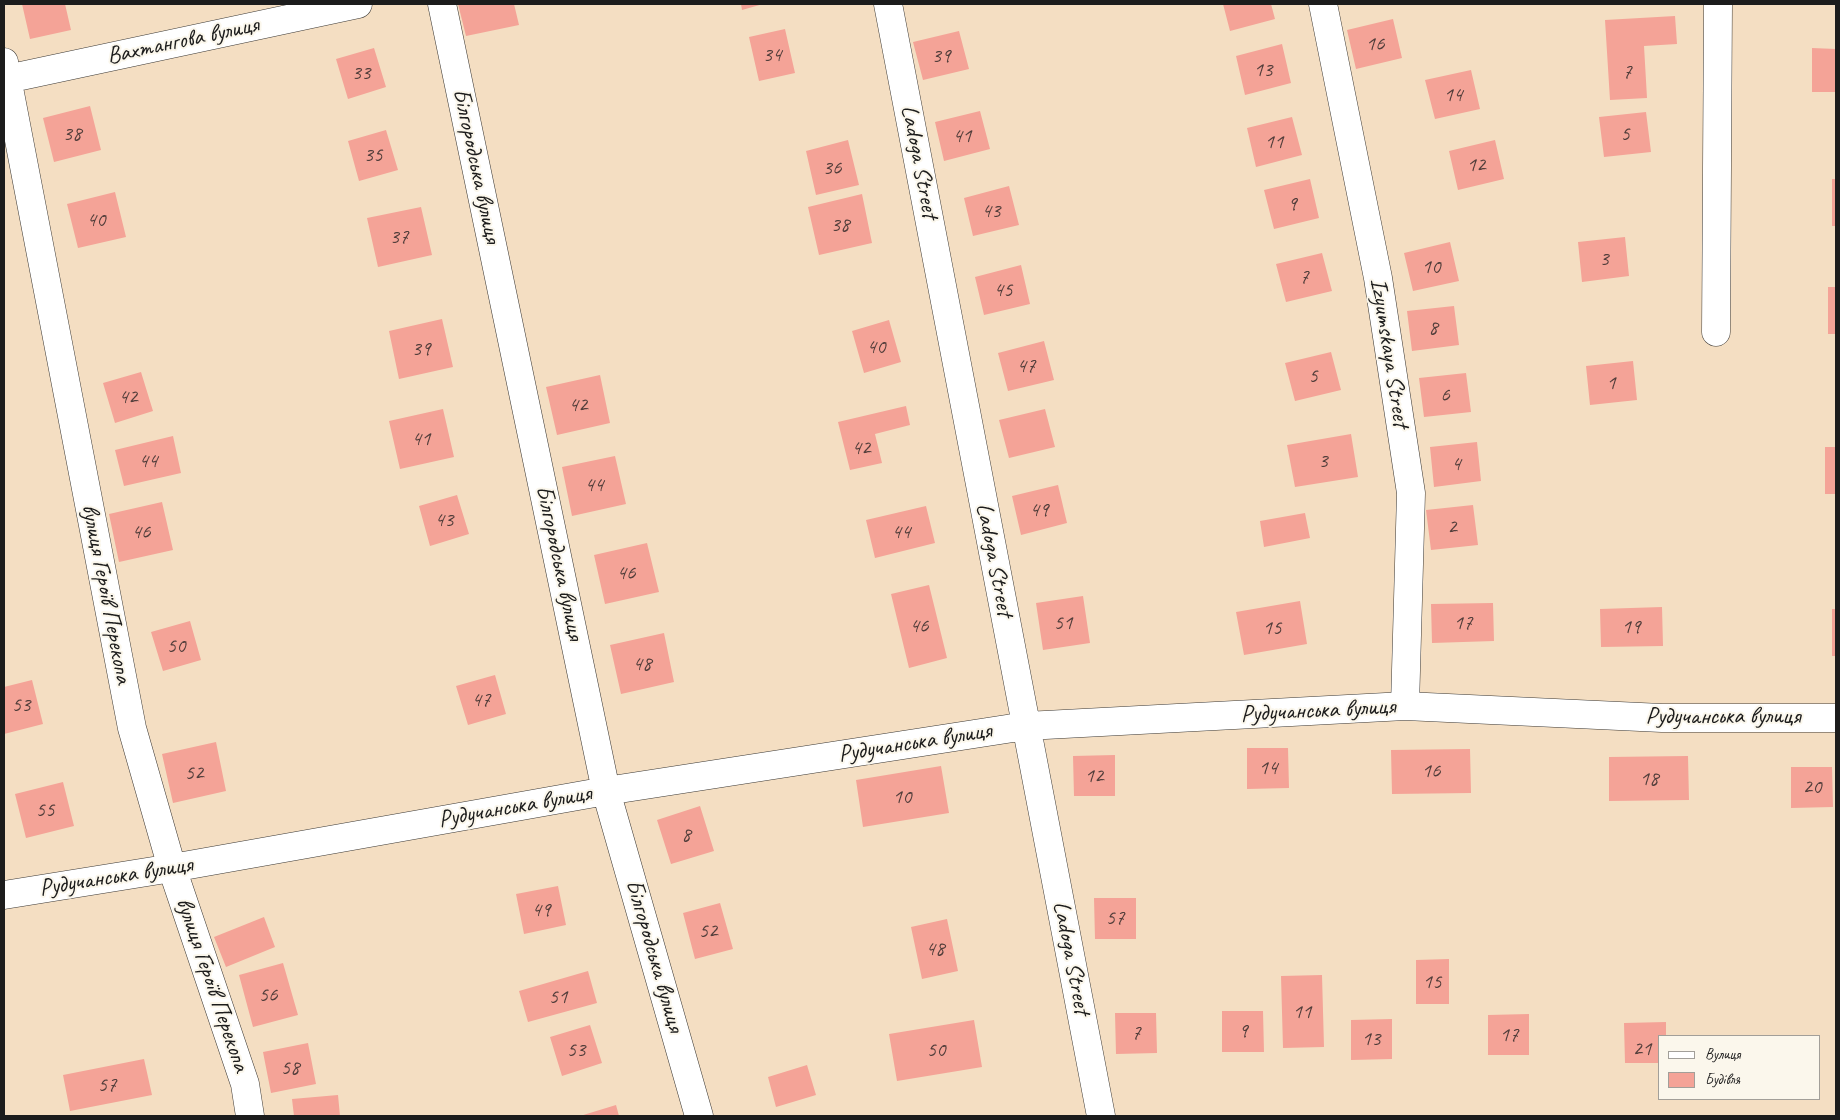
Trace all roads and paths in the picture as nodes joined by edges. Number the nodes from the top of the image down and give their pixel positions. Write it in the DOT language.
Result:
graph roads {
  1 [pos="358,4"];
  2 [pos="442,4"];
  3 [pos="888,4"];
  4 [pos="1323,4"];
  5 [pos="1718,4"];
  6 [pos="6,70"];
  7 [pos="1716,332"];
  8 [pos="1405,706"];
  9 [pos="1836,718"];
  10 [pos="1026,726"];
  11 [pos="606,791"];
  12 [pos="172,868"];
  13 [pos="4,895"];
  14 [pos="250,1116"];
  15 [pos="699,1116"];
  16 [pos="1101,1116"];
  1 -- 6 [label="street, Вахтангова вулиця"];
  2 -- 11 [label="street, Білгородська вулиця"];
  3 -- 10 [label="street, Ladoga Street"];
  4 -- 8 [label="street, Izyumskaya Street"];
  5 -- 7 [label="street"];
  6 -- 12 [label="street, вулиця Героїв Перекопа"];
  8 -- 9 [label="street, Рудучанська вулиця"];
  8 -- 10 [label="street, Рудучанська вулиця"];
  10 -- 11 [label="street, Рудучанська вулиця"];
  10 -- 16 [label="street, Ladoga Street"];
  11 -- 12 [label="street, Рудучанська вулиця"];
  11 -- 15 [label="street, Білгородська вулиця"];
  12 -- 13 [label="street, Рудучанська вулиця"];
  12 -- 14 [label="street, вулиця Героїв Перекопа"];
}
